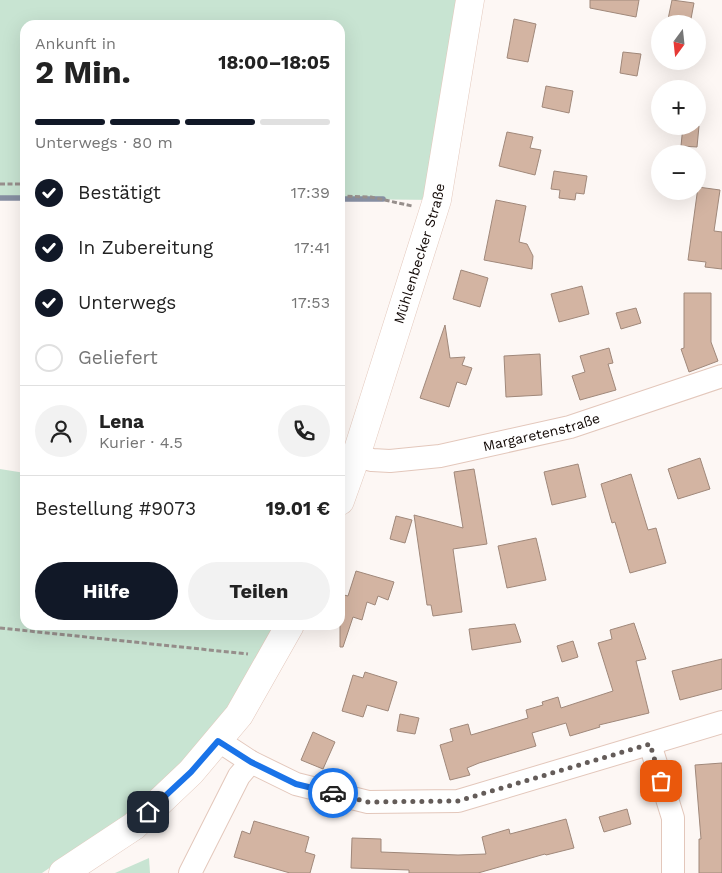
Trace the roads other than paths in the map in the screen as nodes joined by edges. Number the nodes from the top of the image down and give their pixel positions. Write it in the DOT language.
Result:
graph roads {
  1 [pos="470,0"];
  2 [pos="722,376"];
  3 [pos="356,456"];
  4 [pos="345,487"];
  5 [pos="287,630"];
  6 [pos="722,722"];
  7 [pos="218,741"];
  8 [pos="650,744"];
  9 [pos="251,762"];
  10 [pos="63,873"];
  11 [pos="190,873"];
  12 [pos="673,873"];
  1 -- 3 [label="main road, Mühlenbecker Straße"];
  2 -- 3 [label="street, Margaretenstraße"];
  3 -- 4 [label="main road, Mühlenbecker Straße"];
  5 -- 7 [label="main road"];
  6 -- 8 [label="street"];
  7 -- 9 [label="street"];
  7 -- 10 [label="main road"];
  8 -- 9 [label="street"];
  8 -- 12 [label="street"];
  9 -- 11 [label="street"];
}
